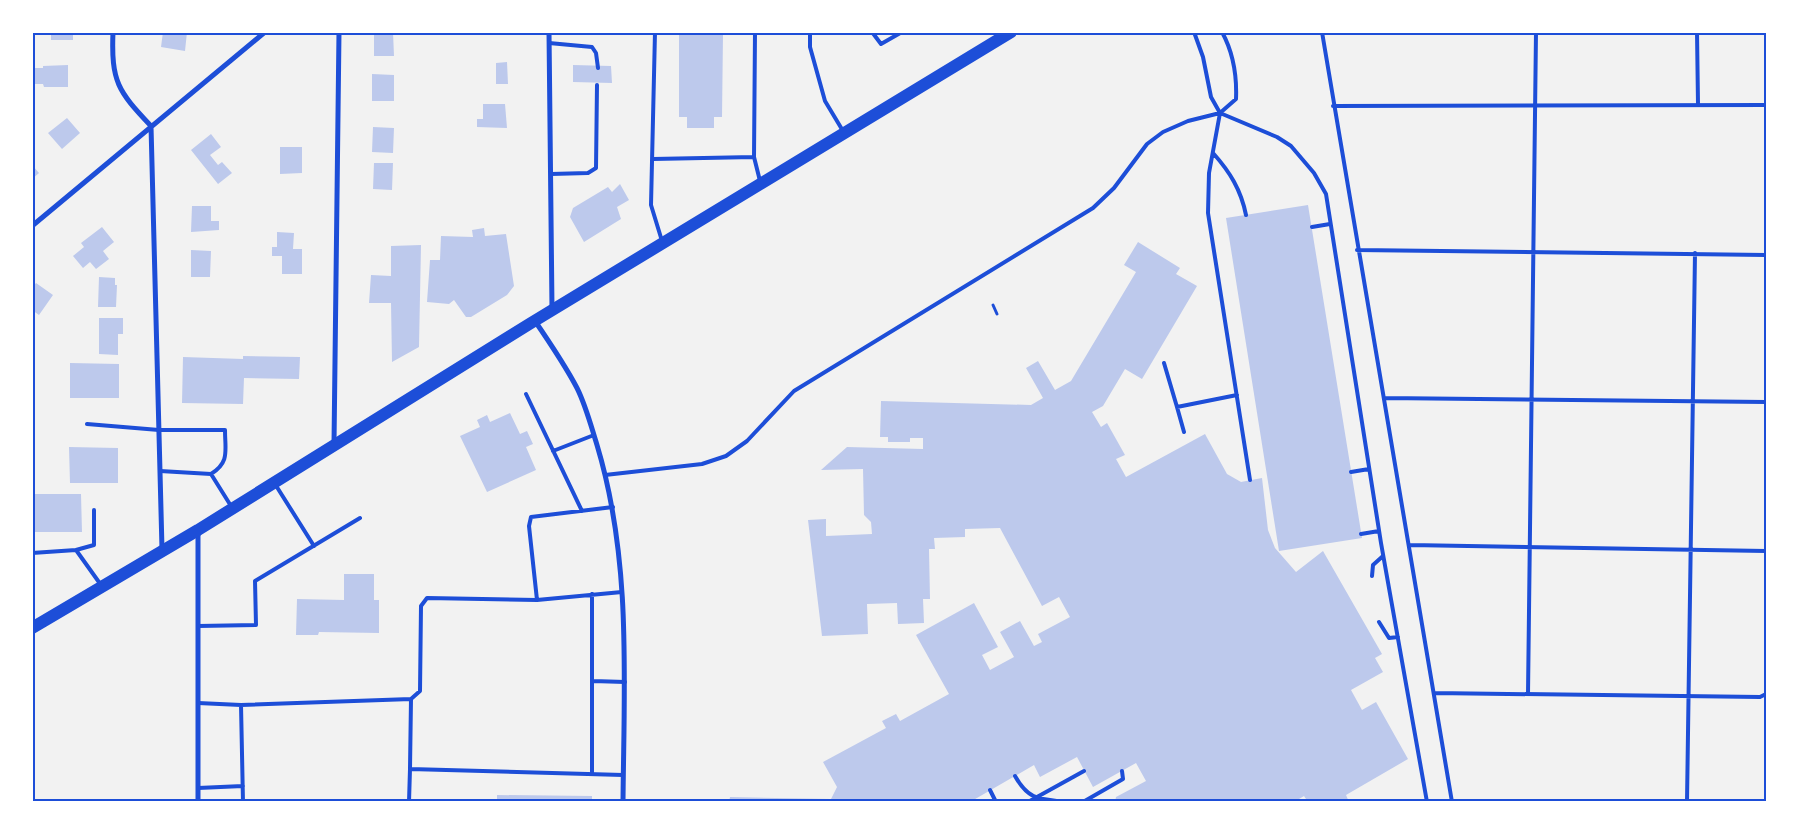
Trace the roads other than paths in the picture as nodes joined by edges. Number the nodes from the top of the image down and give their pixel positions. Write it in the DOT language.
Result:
graph roads {
  1 [pos="112,32"];
  2 [pos="265,32"];
  3 [pos="340,32"];
  4 [pos="549,32"];
  5 [pos="655,32"];
  6 [pos="755,32"];
  7 [pos="810,32"];
  8 [pos="872,32"];
  9 [pos="902,32"];
  10 [pos="1011,32"];
  11 [pos="1194,32"];
  12 [pos="1222,32"];
  13 [pos="1322,32"];
  14 [pos="1536,32"];
  15 [pos="1697,32"];
  16 [pos="549,43"];
  17 [pos="598,68"];
  18 [pos="597,85"];
  19 [pos="1698,104"];
  20 [pos="1536,105"];
  21 [pos="1766,105"];
  22 [pos="1333,106"];
  23 [pos="1220,113"];
  24 [pos="151,126"];
  25 [pos="845,134"];
  26 [pos="1213,153"];
  27 [pos="754,157"];
  28 [pos="652,159"];
  29 [pos="551,174"];
  30 [pos="761,185"];
  31 [pos="1246,215"];
  32 [pos="1330,224"];
  33 [pos="32,226"];
  34 [pos="1312,227"];
  35 [pos="663,244"];
  36 [pos="1357,250"];
  37 [pos="1534,252"];
  38 [pos="1695,253"];
  39 [pos="1766,255"];
  40 [pos="552,312"];
  41 [pos="535,321"];
  42 [pos="1164,363"];
  43 [pos="526,394"];
  44 [pos="1237,395"];
  45 [pos="1384,398"];
  46 [pos="1532,399"];
  47 [pos="1693,401"];
  48 [pos="1766,402"];
  49 [pos="1177,407"];
  50 [pos="88,424"];
  51 [pos="159,430"];
  52 [pos="1184,432"];
  53 [pos="594,435"];
  54 [pos="334,445"];
  55 [pos="553,451"];
  56 [pos="1369,469"];
  57 [pos="160,472"];
  58 [pos="1351,472"];
  59 [pos="210,474"];
  60 [pos="605,475"];
  61 [pos="1250,480"];
  62 [pos="274,483"];
  63 [pos="613,507"];
  64 [pos="233,508"];
  65 [pos="94,510"];
  66 [pos="582,511"];
  67 [pos="360,518"];
  68 [pos="198,530"];
  69 [pos="1379,531"];
  70 [pos="1361,534"];
  71 [pos="1410,545"];
  72 [pos="314,546"];
  73 [pos="1530,547"];
  74 [pos="76,550"];
  75 [pos="1692,550"];
  76 [pos="1766,551"];
  77 [pos="162,552"];
  78 [pos="32,553"];
  79 [pos="1384,556"];
  80 [pos="1372,576"];
  81 [pos="102,587"];
  82 [pos="622,592"];
  83 [pos="592,594"];
  84 [pos="537,600"];
  85 [pos="1379,622"];
  86 [pos="198,626"];
  87 [pos="32,628"];
  88 [pos="1398,637"];
  89 [pos="593,681"];
  90 [pos="625,682"];
  91 [pos="1434,693"];
  92 [pos="1528,694"];
  93 [pos="1766,694"];
  94 [pos="1689,696"];
  95 [pos="411,699"];
  96 [pos="198,704"];
  97 [pos="242,704"];
  98 [pos="410,769"];
  99 [pos="1084,771"];
  100 [pos="1122,771"];
  101 [pos="592,774"];
  102 [pos="623,774"];
  103 [pos="1015,776"];
  104 [pos="242,786"];
  105 [pos="198,788"];
  106 [pos="990,790"];
  107 [pos="1034,798"];
  108 [pos="198,802"];
  109 [pos="243,802"];
  110 [pos="409,802"];
  111 [pos="623,802"];
  112 [pos="996,802"];
  113 [pos="1028,802"];
  114 [pos="1067,802"];
  115 [pos="1083,802"];
  116 [pos="1427,802"];
  117 [pos="1452,802"];
  118 [pos="1687,802"];
  1 -- 24 [label="street"];
  2 -- 24 [label="street"];
  3 -- 54 [label="street"];
  4 -- 16 [label="street"];
  5 -- 28 [label="lane"];
  6 -- 27 [label="lane"];
  7 -- 25 [label="lane"];
  8 -- 9 [label="lane"];
  10 -- 25 [label="main road"];
  11 -- 23 [label="lane"];
  12 -- 23 [label="lane"];
  13 -- 22 [label="lane"];
  14 -- 20 [label="lane"];
  15 -- 19 [label="lane"];
  16 -- 17 [label="lane"];
  16 -- 29 [label="street"];
  18 -- 29 [label="lane"];
  19 -- 20 [label="lane"];
  19 -- 21 [label="lane"];
  20 -- 22 [label="lane"];
  20 -- 37 [label="lane"];
  22 -- 36 [label="lane"];
  23 -- 26 [label="lane"];
  23 -- 32 [label="lane"];
  23 -- 60 [label="lane"];
  24 -- 33 [label="street"];
  24 -- 51 [label="street"];
  25 -- 30 [label="main road"];
  26 -- 31 [label="lane"];
  26 -- 44 [label="lane"];
  27 -- 28 [label="lane"];
  27 -- 30 [label="lane"];
  28 -- 35 [label="lane"];
  29 -- 40 [label="street"];
  30 -- 35 [label="main road"];
  32 -- 34 [label="lane"];
  32 -- 56 [label="lane"];
  35 -- 40 [label="main road"];
  36 -- 37 [label="lane"];
  36 -- 45 [label="lane"];
  37 -- 38 [label="lane"];
  37 -- 46 [label="lane"];
  38 -- 39 [label="lane"];
  38 -- 47 [label="lane"];
  40 -- 41 [label="main road"];
  41 -- 53 [label="street"];
  41 -- 54 [label="main road"];
  42 -- 49 [label="lane"];
  43 -- 55 [label="lane"];
  44 -- 49 [label="lane"];
  44 -- 61 [label="lane"];
  45 -- 46 [label="lane"];
  45 -- 71 [label="lane"];
  46 -- 47 [label="lane"];
  46 -- 73 [label="lane"];
  47 -- 48 [label="lane"];
  47 -- 75 [label="lane"];
  49 -- 52 [label="lane"];
  50 -- 51 [label="lane"];
  51 -- 57 [label="street"];
  51 -- 59 [label="lane"];
  53 -- 55 [label="lane"];
  53 -- 60 [label="street"];
  54 -- 62 [label="main road"];
  55 -- 66 [label="lane"];
  56 -- 58 [label="lane"];
  56 -- 69 [label="lane"];
  57 -- 59 [label="lane"];
  57 -- 77 [label="street"];
  59 -- 64 [label="lane"];
  60 -- 63 [label="street"];
  62 -- 64 [label="main road"];
  62 -- 72 [label="lane"];
  63 -- 66 [label="lane"];
  63 -- 82 [label="street"];
  64 -- 68 [label="main road"];
  65 -- 74 [label="lane"];
  66 -- 84 [label="lane"];
  67 -- 72 [label="lane"];
  68 -- 77 [label="main road"];
  68 -- 86 [label="street"];
  69 -- 70 [label="lane"];
  69 -- 79 [label="lane"];
  71 -- 73 [label="lane"];
  71 -- 91 [label="lane"];
  72 -- 86 [label="lane"];
  73 -- 75 [label="lane"];
  73 -- 92 [label="lane"];
  74 -- 78 [label="lane"];
  74 -- 81 [label="lane"];
  75 -- 76 [label="lane"];
  75 -- 94 [label="lane"];
  77 -- 81 [label="main road"];
  79 -- 80 [label="lane"];
  79 -- 88 [label="lane"];
  81 -- 87 [label="main road"];
  82 -- 83 [label="lane"];
  82 -- 90 [label="street"];
  83 -- 84 [label="lane"];
  83 -- 89 [label="lane"];
  84 -- 95 [label="lane"];
  85 -- 88 [label="lane"];
  86 -- 96 [label="street"];
  88 -- 116 [label="lane"];
  89 -- 90 [label="lane"];
  89 -- 101 [label="lane"];
  90 -- 102 [label="street"];
  91 -- 92 [label="lane"];
  91 -- 117 [label="lane"];
  92 -- 94 [label="lane"];
  93 -- 94 [label="lane"];
  94 -- 118 [label="lane"];
  95 -- 97 [label="lane"];
  95 -- 98 [label="lane"];
  96 -- 97 [label="lane"];
  96 -- 105 [label="street"];
  97 -- 104 [label="lane"];
  98 -- 101 [label="lane"];
  98 -- 110 [label="lane"];
  99 -- 107 [label="lane"];
  100 -- 115 [label="lane"];
  101 -- 102 [label="lane"];
  102 -- 111 [label="street"];
  103 -- 107 [label="lane"];
  104 -- 105 [label="lane"];
  104 -- 109 [label="lane"];
  105 -- 108 [label="street"];
  106 -- 112 [label="lane"];
  107 -- 113 [label="lane"];
  107 -- 114 [label="lane"];
}
